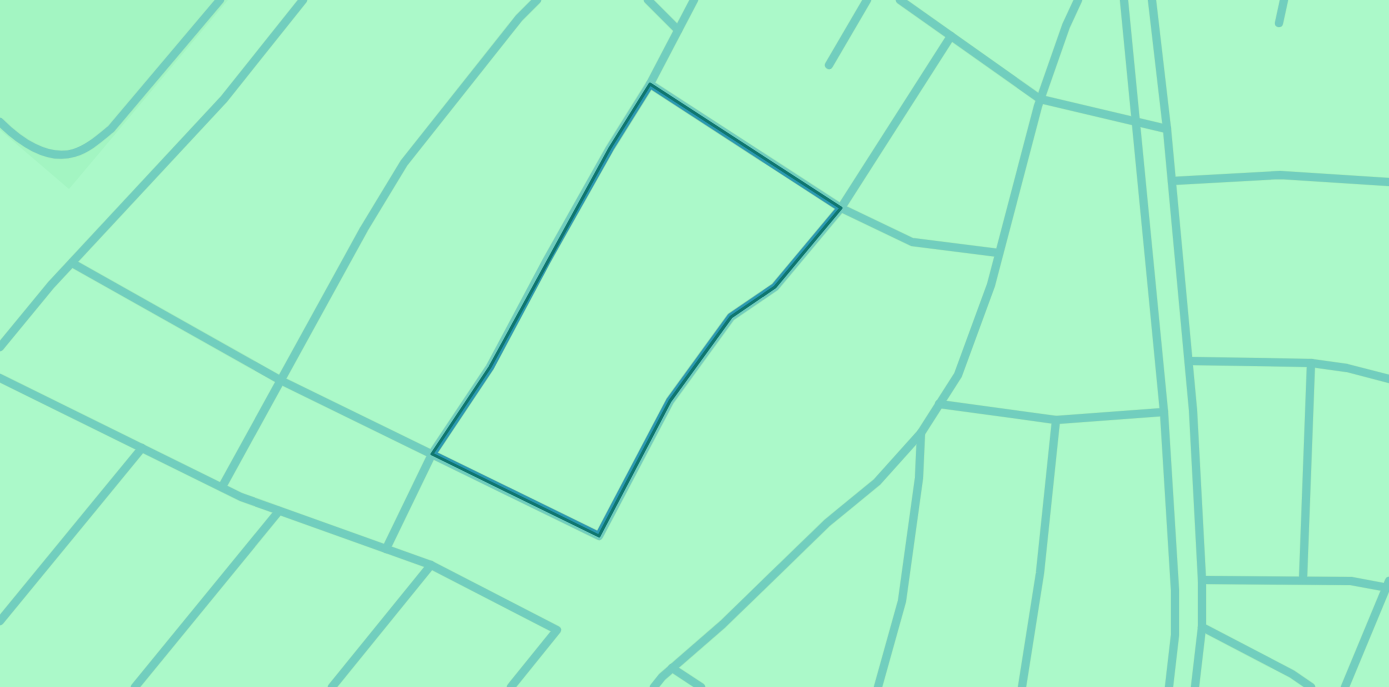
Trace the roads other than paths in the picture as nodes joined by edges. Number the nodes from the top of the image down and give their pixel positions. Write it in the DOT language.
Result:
graph roads {
  1 [pos="220,0"];
  2 [pos="303,0"];
  3 [pos="537,0"];
  4 [pos="648,0"];
  5 [pos="694,0"];
  6 [pos="867,0"];
  7 [pos="900,0"];
  8 [pos="1078,0"];
  9 [pos="1124,0"];
  10 [pos="1152,0"];
  11 [pos="1284,0"];
  12 [pos="1279,23"];
  13 [pos="678,30"];
  14 [pos="950,36"];
  15 [pos="829,65"];
  16 [pos="650,84"];
  17 [pos="1040,99"];
  18 [pos="1135,121"];
  19 [pos="0,122"];
  20 [pos="1167,129"];
  21 [pos="1172,181"];
  22 [pos="1389,182"];
  23 [pos="840,208"];
  24 [pos="999,253"];
  25 [pos="72,263"];
  26 [pos="0,347"];
  27 [pos="1189,361"];
  28 [pos="1311,363"];
  29 [pos="0,378"];
  30 [pos="1389,379"];
  31 [pos="280,380"];
  32 [pos="939,404"];
  33 [pos="1164,412"];
  34 [pos="1056,420"];
  35 [pos="921,434"];
  36 [pos="142,448"];
  37 [pos="432,454"];
  38 [pos="222,487"];
  39 [pos="280,511"];
  40 [pos="386,549"];
  41 [pos="431,565"];
  42 [pos="1202,580"];
  43 [pos="1303,580"];
  44 [pos="1388,586"];
  45 [pos="0,621"];
  46 [pos="1202,627"];
  47 [pos="672,668"];
  48 [pos="135,687"];
  49 [pos="332,687"];
  50 [pos="511,687"];
  51 [pos="654,687"];
  52 [pos="701,687"];
  53 [pos="878,687"];
  54 [pos="1022,687"];
  55 [pos="1169,687"];
  56 [pos="1195,687"];
  57 [pos="1311,687"];
  58 [pos="1344,687"];
  1 -- 19 [label="street"];
  2 -- 25 [label="street"];
  3 -- 31 [label="street"];
  4 -- 13 [label="street"];
  5 -- 13 [label="street"];
  6 -- 15 [label="street"];
  7 -- 14 [label="street"];
  8 -- 17 [label="street"];
  9 -- 18 [label="street"];
  10 -- 20 [label="street"];
  11 -- 12 [label="street"];
  13 -- 16 [label="street"];
  14 -- 17 [label="street"];
  14 -- 23 [label="street"];
  16 -- 23 [label="street"];
  16 -- 37 [label="street"];
  17 -- 18 [label="street"];
  17 -- 24 [label="street"];
  18 -- 20 [label="street"];
  18 -- 33 [label="street"];
  20 -- 21 [label="street"];
  21 -- 22 [label="street"];
  21 -- 27 [label="street"];
  23 -- 24 [label="street"];
  23 -- 37 [label="street"];
  24 -- 32 [label="street"];
  25 -- 26 [label="street"];
  25 -- 31 [label="street"];
  27 -- 28 [label="street"];
  27 -- 42 [label="street"];
  28 -- 30 [label="street"];
  28 -- 43 [label="street"];
  29 -- 36 [label="street"];
  31 -- 37 [label="street"];
  31 -- 38 [label="street"];
  32 -- 34 [label="street"];
  32 -- 35 [label="street"];
  33 -- 34 [label="street"];
  33 -- 55 [label="street"];
  34 -- 54 [label="street"];
  35 -- 47 [label="street"];
  35 -- 53 [label="street"];
  36 -- 38 [label="street"];
  36 -- 45 [label="street"];
  37 -- 40 [label="street"];
  38 -- 39 [label="street"];
  39 -- 40 [label="street"];
  39 -- 48 [label="street"];
  40 -- 41 [label="street"];
  41 -- 49 [label="street"];
  41 -- 50 [label="street"];
  42 -- 43 [label="street"];
  42 -- 46 [label="street"];
  43 -- 44 [label="street"];
  44 -- 58 [label="street"];
  46 -- 56 [label="street"];
  46 -- 57 [label="street"];
  47 -- 51 [label="street"];
  47 -- 52 [label="street"];
}
